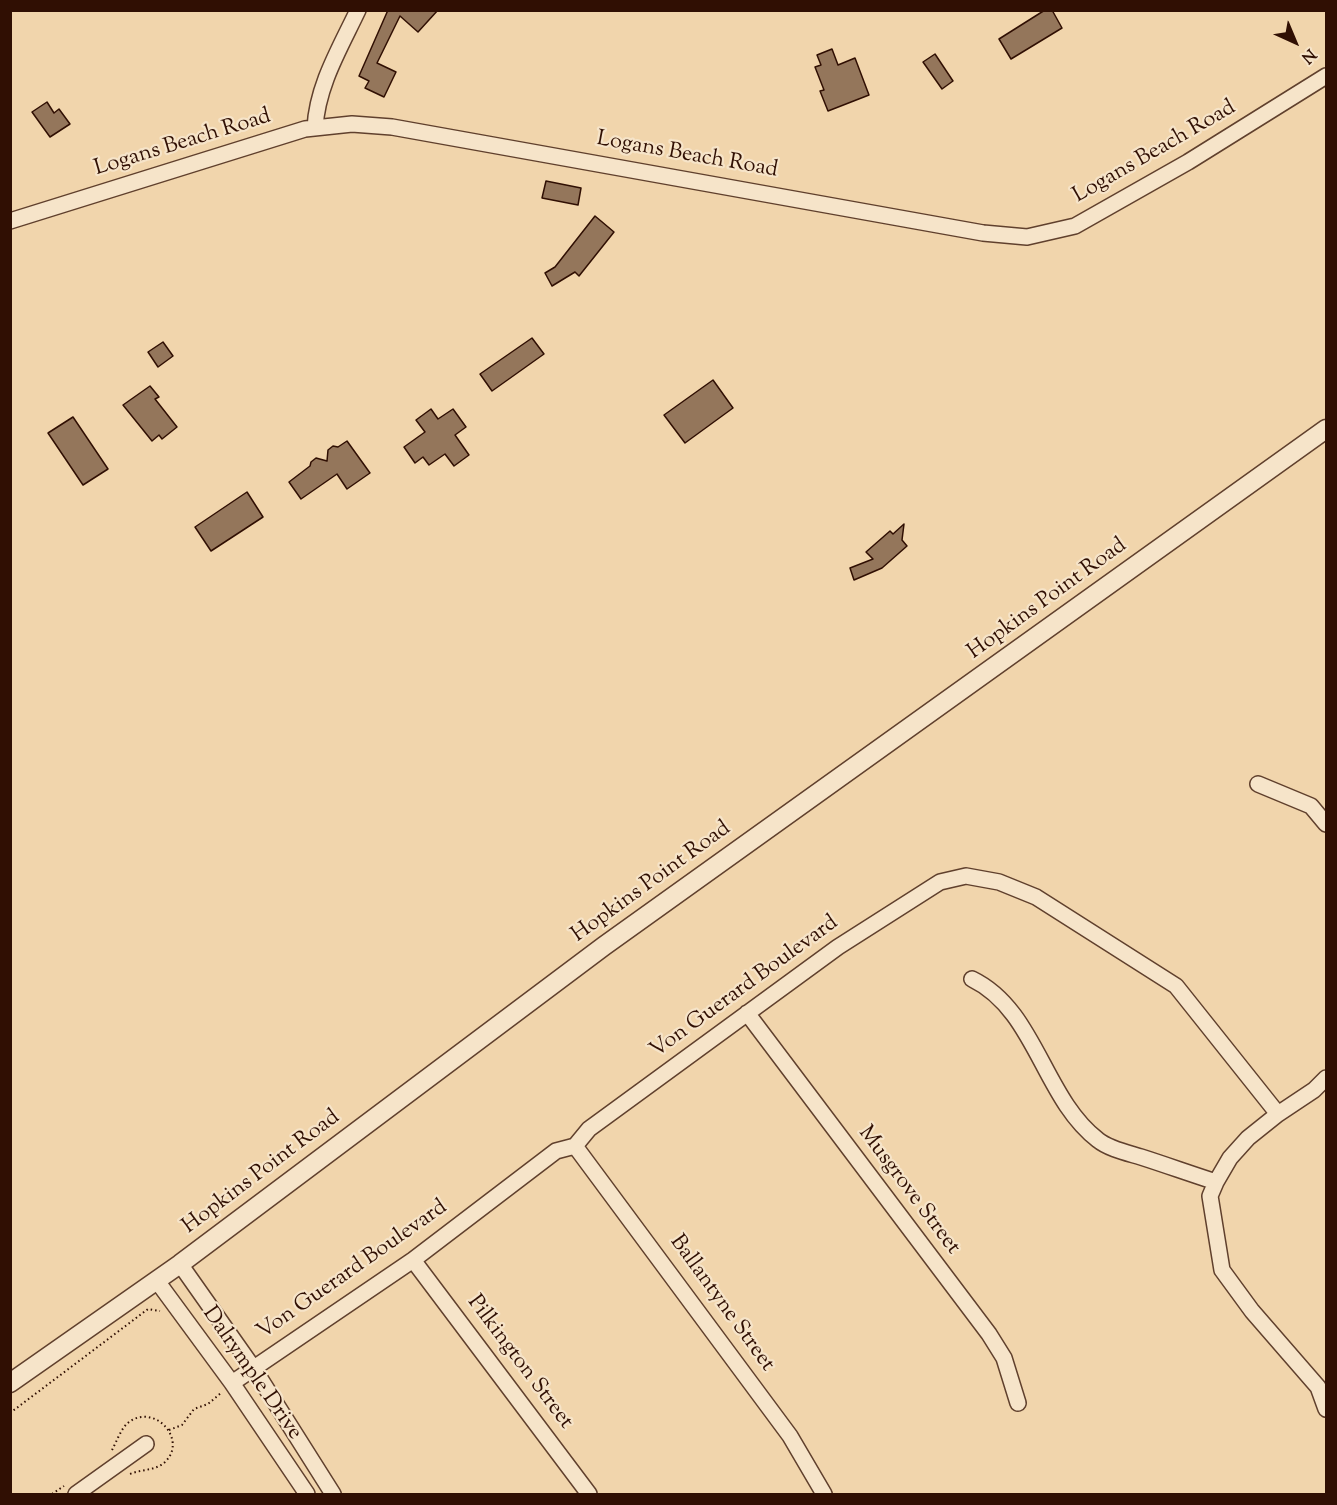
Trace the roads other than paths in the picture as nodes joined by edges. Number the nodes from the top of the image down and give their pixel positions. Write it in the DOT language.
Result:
graph roads {
  1 [pos="358,10"];
  2 [pos="1326,76"];
  3 [pos="315,128"];
  4 [pos="10,221"];
  5 [pos="1326,429"];
  6 [pos="1258,784"];
  7 [pos="1326,824"];
  8 [pos="972,979"];
  9 [pos="747,1013"];
  10 [pos="1326,1078"];
  11 [pos="1278,1114"];
  12 [pos="575,1146"];
  13 [pos="1216,1182"];
  14 [pos="413,1260"];
  15 [pos="180,1264"];
  16 [pos="157,1281"];
  17 [pos="254,1369"];
  18 [pos="10,1383"];
  19 [pos="227,1387"];
  20 [pos="1018,1403"];
  21 [pos="1326,1409"];
  22 [pos="146,1444"];
  23 [pos="76,1494"];
  24 [pos="307,1494"];
  25 [pos="333,1494"];
  26 [pos="589,1494"];
  27 [pos="824,1494"];
  1 -- 3 [label="street"];
  2 -- 3 [label="street, Logans Beach Road"];
  3 -- 4 [label="street, Logans Beach Road"];
  5 -- 15 [label="street, Hopkins Point Road"];
  6 -- 7 [label="street"];
  8 -- 13 [label="street"];
  9 -- 11 [label="street, Von Guerard Boulevard"];
  9 -- 12 [label="street, Von Guerard Boulevard"];
  9 -- 20 [label="street, Musgrove Street"];
  10 -- 11 [label="street"];
  11 -- 13 [label="street"];
  12 -- 14 [label="street, Von Guerard Boulevard"];
  12 -- 27 [label="street, Ballantyne Street"];
  13 -- 21 [label="street"];
  14 -- 17 [label="street, Von Guerard Boulevard"];
  14 -- 26 [label="street, Pilkington Street"];
  15 -- 16 [label="street, Hopkins Point Road"];
  15 -- 17 [label="street, Dalrymple Drive"];
  16 -- 18 [label="street, Hopkins Point Road"];
  16 -- 19 [label="street, Dalrymple Drive"];
  17 -- 19 [label="street, Von Guerard Boulevard"];
  17 -- 25 [label="street, Dalrymple Drive"];
  19 -- 24 [label="street, Dalrymple Drive"];
  22 -- 23 [label="street"];
}
